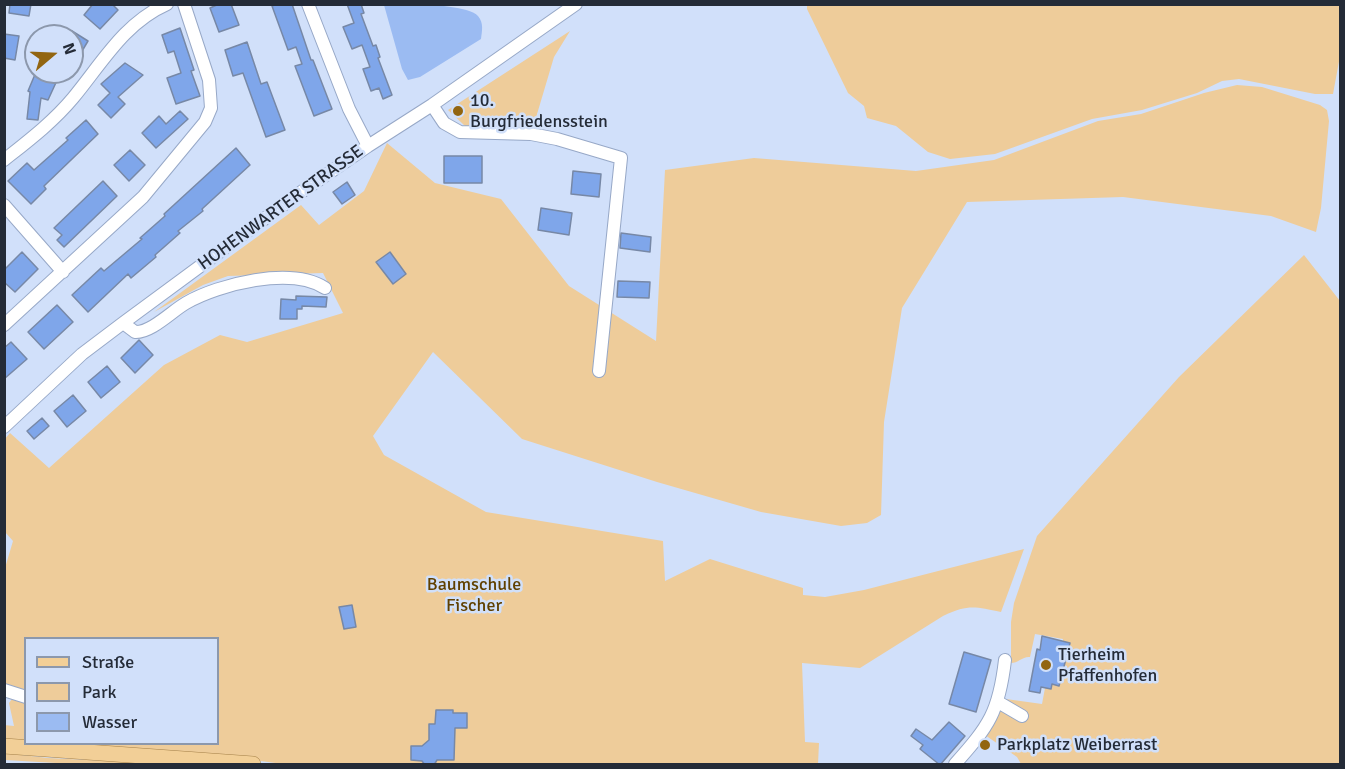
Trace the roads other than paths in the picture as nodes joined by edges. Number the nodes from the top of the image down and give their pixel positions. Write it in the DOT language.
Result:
graph roads {
  1 [pos="167,4"];
  2 [pos="184,4"];
  3 [pos="308,4"];
  4 [pos="572,6"];
  5 [pos="432,105"];
  6 [pos="368,146"];
  7 [pos="4,160"];
  8 [pos="4,205"];
  9 [pos="63,272"];
  10 [pos="325,288"];
  11 [pos="123,323"];
  12 [pos="4,325"];
  13 [pos="599,371"];
  14 [pos="4,426"];
  15 [pos="1005,660"];
  16 [pos="4,690"];
  17 [pos="24,696"];
  18 [pos="998,702"];
  19 [pos="1022,716"];
  20 [pos="4,746"];
  21 [pos="176,761"];
  22 [pos="253,765"];
  23 [pos="955,765"];
  1 -- 7 [label="street"];
  2 -- 9 [label="street"];
  3 -- 6 [label="street"];
  4 -- 5 [label="street, HOHENWARTER STRASSE"];
  5 -- 6 [label="street, HOHENWARTER STRASSE"];
  5 -- 13 [label="street"];
  6 -- 11 [label="street, HOHENWARTER STRASSE"];
  8 -- 9 [label="street"];
  9 -- 12 [label="street"];
  10 -- 11 [label="street"];
  11 -- 14 [label="street, HOHENWARTER STRASSE"];
  15 -- 18 [label="street"];
  16 -- 17 [label="street"];
  18 -- 19 [label="street"];
  18 -- 23 [label="street"];
  20 -- 21 [label="main road"];
  21 -- 22 [label="main road"];
}
